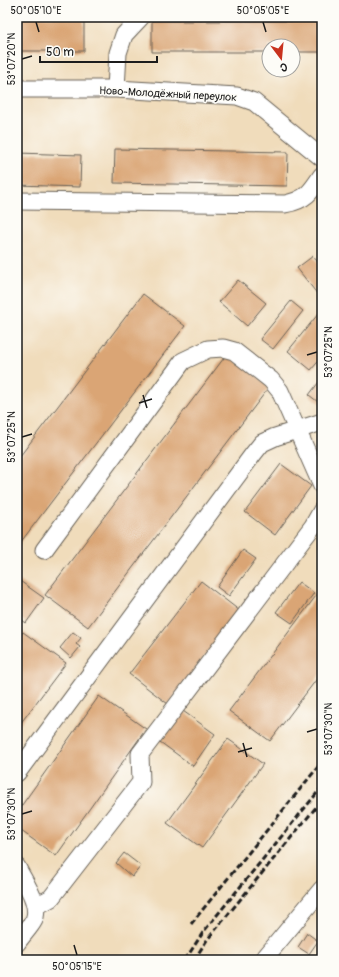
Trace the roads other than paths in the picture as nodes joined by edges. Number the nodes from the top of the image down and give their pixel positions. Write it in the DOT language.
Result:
graph roads {
  1 [pos="141,17"];
  2 [pos="17,89"];
  3 [pos="116,89"];
  4 [pos="322,158"];
  5 [pos="322,175"];
  6 [pos="17,201"];
  7 [pos="322,422"];
  8 [pos="297,430"];
  9 [pos="322,486"];
  10 [pos="322,510"];
  11 [pos="44,550"];
  12 [pos="17,773"];
  13 [pos="17,867"];
  14 [pos="322,889"];
  15 [pos="35,902"];
  16 [pos="17,942"];
  17 [pos="263,960"];
  1 -- 3 [label="street"];
  2 -- 3 [label="street, Ново-Молодёжный переулок"];
  3 -- 4 [label="street, Ново-Молодёжный переулок"];
  5 -- 6 [label="street"];
  7 -- 8 [label="street"];
  8 -- 9 [label="street"];
  8 -- 11 [label="street"];
  8 -- 12 [label="street"];
  10 -- 15 [label="street"];
  13 -- 15 [label="street"];
  14 -- 17 [label="street"];
  15 -- 16 [label="street"];
}
